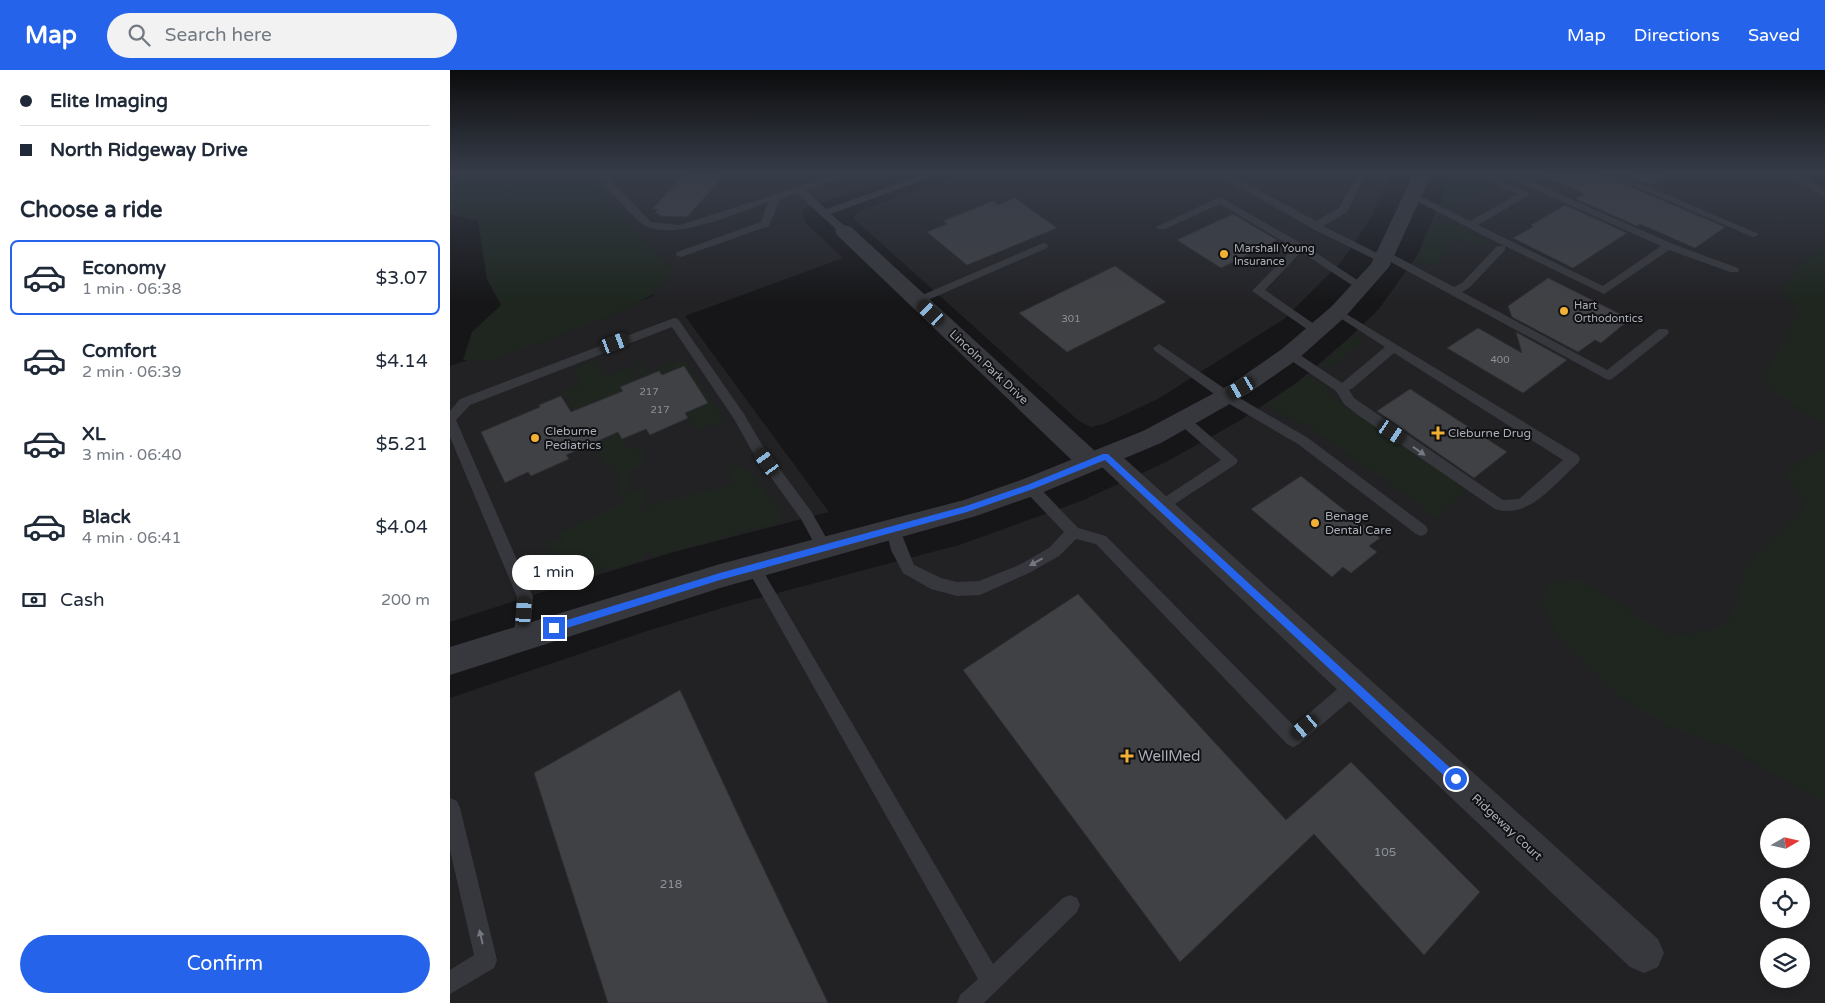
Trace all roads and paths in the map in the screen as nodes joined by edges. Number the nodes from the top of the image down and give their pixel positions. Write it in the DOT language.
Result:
graph roads {
  1 [pos="641,217"];
  2 [pos="717,217"];
  3 [pos="768,217"];
  4 [pos="828,217"];
  5 [pos="1184,217"];
  6 [pos="1248,217"];
  7 [pos="1298,217"];
  8 [pos="1331,217"];
  9 [pos="1403,217"];
  10 [pos="1453,217"];
  11 [pos="1485,217"];
  12 [pos="1605,217"];
  13 [pos="1712,217"];
  14 [pos="1470,225"];
  15 [pos="1315,226"];
  16 [pos="1161,227"];
  17 [pos="844,231"];
  18 [pos="1754,234"];
  19 [pos="1043,246"];
  20 [pos="1300,247"];
  21 [pos="1501,248"];
  22 [pos="1664,249"];
  23 [pos="682,254"];
  24 [pos="1385,257"];
  25 [pos="1734,270"];
  26 [pos="1362,286"];
  27 [pos="1454,292"];
  28 [pos="917,300"];
  29 [pos="1338,312"];
  30 [pos="1318,331"];
  31 [pos="1663,332"];
  32 [pos="1393,347"];
  33 [pos="1159,348"];
  34 [pos="1290,354"];
  35 [pos="1341,388"];
  36 [pos="1226,396"];
  37 [pos="450,420"];
  38 [pos="1183,420"];
  39 [pos="1098,459"];
  40 [pos="1030,487"];
  41 [pos="1161,507"];
  42 [pos="893,529"];
  43 [pos="1421,530"];
  44 [pos="1073,532"];
  45 [pos="824,548"];
  46 [pos="754,568"];
  47 [pos="522,638"];
  48 [pos="450,661"];
  49 [pos="1354,686"];
  50 [pos="450,808"];
  51 [pos="1070,905"];
  52 [pos="1644,953"];
  53 [pos="991,981"];
  54 [pos="450,983"];
  55 [pos="968,1003"];
  1 -- 2 [label="lane"];
  3 -- 23 [label="lane"];
  4 -- 17 [label="lane"];
  5 -- 16 [label="lane"];
  6 -- 20 [label="lane"];
  7 -- 15 [label="lane"];
  8 -- 15 [label="lane"];
  9 -- 24 [label="street"];
  10 -- 14 [label="lane"];
  11 -- 14 [label="lane"];
  12 -- 25 [label="lane"];
  13 -- 18 [label="lane"];
  14 -- 22 [label="lane"];
  15 -- 24 [label="lane"];
  17 -- 28 [label="street, Lincoln Park Drive"];
  19 -- 28 [label="lane"];
  20 -- 26 [label="lane"];
  20 -- 30 [label="lane"];
  21 -- 27 [label="lane"];
  24 -- 26 [label="street"];
  24 -- 27 [label="lane"];
  26 -- 29 [label="street"];
  27 -- 31 [label="lane"];
  28 -- 39 [label="street, Lincoln Park Drive"];
  29 -- 30 [label="street"];
  29 -- 32 [label="lane"];
  30 -- 34 [label="street"];
  32 -- 35 [label="lane"];
  35 -- 32 [label="lane, one-way"];
  33 -- 36 [label="lane"];
  34 -- 35 [label="lane"];
  34 -- 36 [label="street"];
  36 -- 38 [label="street"];
  36 -- 43 [label="lane"];
  37 -- 45 [label="lane"];
  37 -- 47 [label="lane"];
  38 -- 39 [label="street"];
  38 -- 41 [label="lane"];
  39 -- 40 [label="street"];
  39 -- 41 [label="street, Ridgeway Court"];
  40 -- 42 [label="street"];
  40 -- 44 [label="lane"];
  41 -- 49 [label="street, Ridgeway Court"];
  44 -- 42 [label="lane, one-way"];
  42 -- 45 [label="street"];
  44 -- 49 [label="lane"];
  45 -- 46 [label="street"];
  46 -- 47 [label="street"];
  46 -- 53 [label="lane"];
  47 -- 48 [label="street"];
  49 -- 52 [label="street, Ridgeway Court"];
  54 -- 50 [label="lane, one-way"];
  51 -- 53 [label="lane"];
  53 -- 55 [label="lane"];
}
